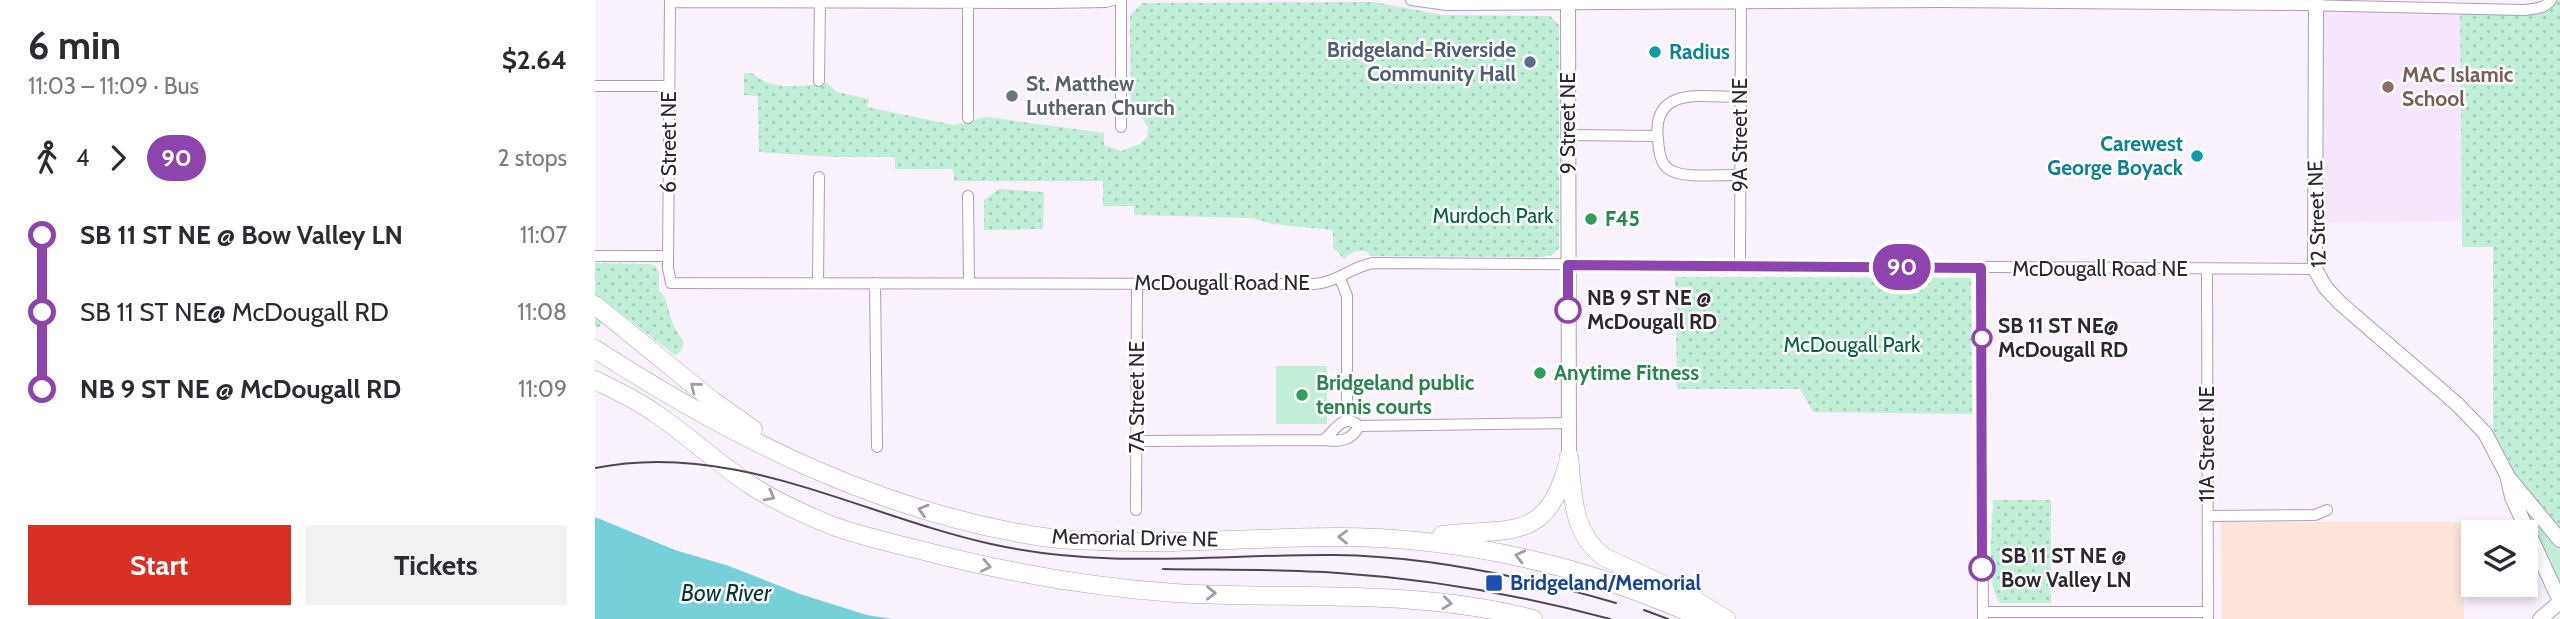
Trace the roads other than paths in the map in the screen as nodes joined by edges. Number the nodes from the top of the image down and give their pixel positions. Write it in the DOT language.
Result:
graph roads {
  1 [pos="1114,0"];
  2 [pos="1121,0"];
  3 [pos="1417,0"];
  4 [pos="670,1"];
  5 [pos="820,1"];
  6 [pos="968,1"];
  7 [pos="2017,1"];
  8 [pos="1568,2"];
  9 [pos="1868,2"];
  10 [pos="2168,2"];
  11 [pos="2550,2"];
  12 [pos="1716,3"];
  13 [pos="2316,3"];
  14 [pos="2464,4"];
  15 [pos="1741,5"];
  16 [pos="818,81"];
  17 [pos="595,86"];
  18 [pos="670,86"];
  19 [pos="1740,97"];
  20 [pos="968,118"];
  21 [pos="1121,127"];
  22 [pos="1569,135"];
  23 [pos="1657,136"];
  24 [pos="1740,174"];
  25 [pos="819,177"];
  26 [pos="968,196"];
  27 [pos="595,256"];
  28 [pos="669,256"];
  29 [pos="1568,265"];
  30 [pos="1740,265"];
  31 [pos="1981,268"];
  32 [pos="2207,269"];
  33 [pos="2315,269"];
  34 [pos="1340,278"];
  35 [pos="818,282"];
  36 [pos="671,283"];
  37 [pos="875,283"];
  38 [pos="969,283"];
  39 [pos="1137,283"];
  40 [pos="595,304"];
  41 [pos="598,352"];
  42 [pos="597,382"];
  43 [pos="1347,419"];
  44 [pos="1569,423"];
  45 [pos="1359,426"];
  46 [pos="1324,440"];
  47 [pos="1137,441"];
  48 [pos="877,447"];
  49 [pos="1569,456"];
  50 [pos="2507,475"];
  51 [pos="834,478"];
  52 [pos="1136,510"];
  53 [pos="2327,510"];
  54 [pos="2208,516"];
  55 [pos="1411,539"];
  56 [pos="2560,540"];
  57 [pos="2560,601"];
  58 [pos="2208,615"];
  59 [pos="1983,616"];
  60 [pos="1534,619"];
  61 [pos="1704,619"];
  62 [pos="1726,619"];
  63 [pos="2540,619"];
  1 -- 6 [label="street"];
  2 -- 21 [label="street"];
  3 -- 8 [label="street"];
  4 -- 5 [label="street"];
  4 -- 18 [label="street, 6 Street NE"];
  5 -- 6 [label="street"];
  5 -- 16 [label="street"];
  6 -- 20 [label="street"];
  7 -- 9 [label="street"];
  7 -- 10 [label="street"];
  8 -- 12 [label="street"];
  8 -- 22 [label="street, 9 Street NE"];
  9 -- 15 [label="street"];
  10 -- 13 [label="street"];
  11 -- 14 [label="street"];
  12 -- 15 [label="street"];
  13 -- 14 [label="street"];
  13 -- 33 [label="street, 12 Street NE"];
  15 -- 19 [label="street, 9A Street NE"];
  17 -- 18 [label="street"];
  18 -- 28 [label="street, 6 Street NE"];
  19 -- 23 [label="street"];
  19 -- 24 [label="street, 9A Street NE"];
  22 -- 23 [label="street"];
  22 -- 29 [label="street, 9 Street NE"];
  23 -- 24 [label="street"];
  24 -- 30 [label="street, 9A Street NE"];
  25 -- 35 [label="street"];
  26 -- 38 [label="street"];
  27 -- 28 [label="street"];
  28 -- 36 [label="street, 6 Street NE"];
  29 -- 30 [label="street, McDougall Road NE"];
  29 -- 34 [label="street, McDougall Road NE"];
  29 -- 44 [label="street, 9 Street NE"];
  30 -- 31 [label="street, McDougall Road NE"];
  31 -- 32 [label="street, McDougall Road NE"];
  31 -- 59 [label="street"];
  32 -- 33 [label="street, McDougall Road NE"];
  32 -- 54 [label="street, 11A Street NE"];
  33 -- 50 [label="street, 12 Street NE"];
  34 -- 39 [label="street, McDougall Road NE"];
  34 -- 43 [label="street"];
  35 -- 36 [label="street, McDougall Road NE"];
  35 -- 37 [label="street, McDougall Road NE"];
  37 -- 38 [label="street, McDougall Road NE"];
  37 -- 48 [label="street"];
  38 -- 39 [label="street, McDougall Road NE"];
  39 -- 47 [label="street, 7A Street NE"];
  51 -- 40 [label="highway, one-way"];
  41 -- 51 [label="highway, Memorial Drive NE"];
  42 -- 60 [label="highway, Memorial Drive NE, one-way"];
  43 -- 45 [label="street"];
  43 -- 46 [label="street"];
  44 -- 45 [label="street"];
  44 -- 49 [label="street, 9 Street NE"];
  45 -- 46 [label="street"];
  46 -- 47 [label="street"];
  47 -- 52 [label="street, 7A Street NE"];
  49 -- 55 [label="highway"];
  49 -- 62 [label="highway"];
  50 -- 56 [label="street, 12 Street NE"];
  50 -- 57 [label="street, 12 Street NE"];
  55 -- 51 [label="highway, Memorial Drive NE, one-way"];
  53 -- 54 [label="street"];
  54 -- 58 [label="street, 11A Street NE"];
  61 -- 55 [label="highway, Memorial Drive NE, one-way"];
  57 -- 63 [label="street"];
  58 -- 59 [label="street"];
}
